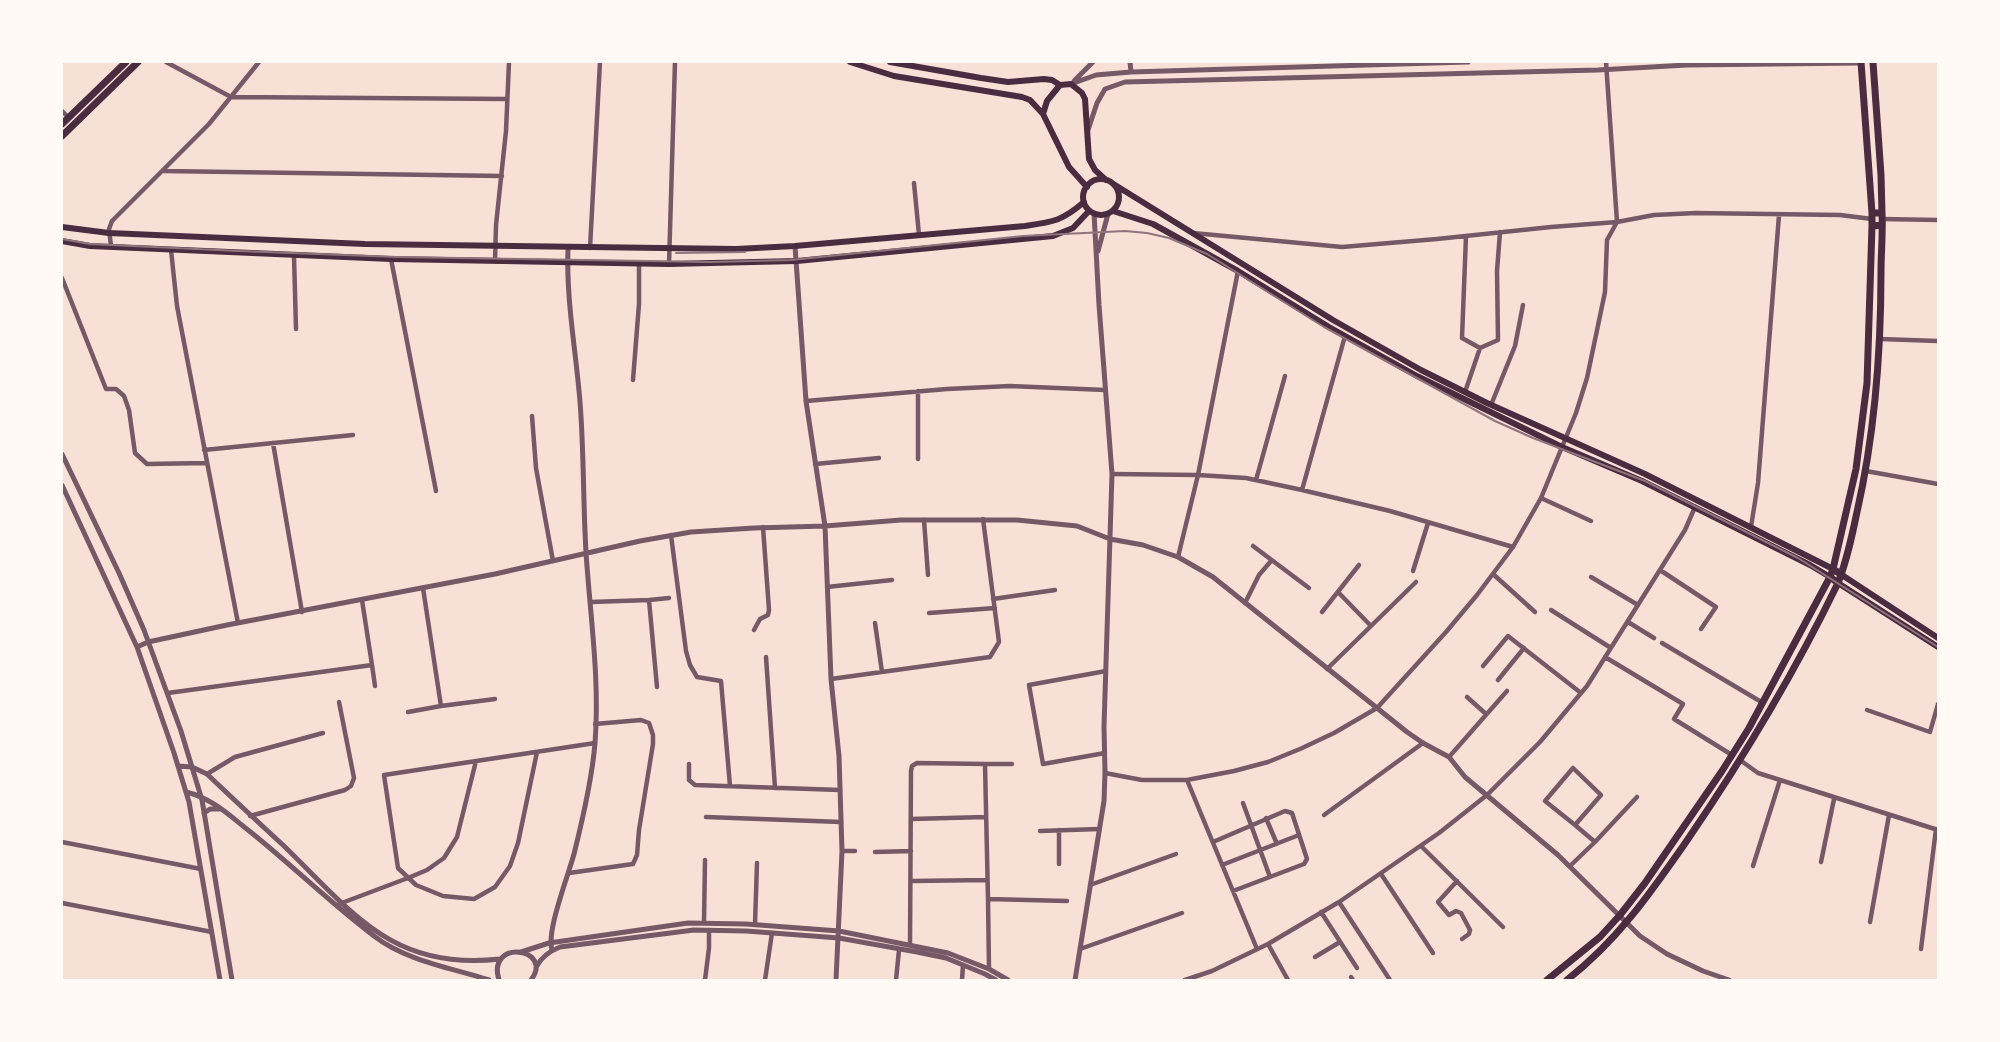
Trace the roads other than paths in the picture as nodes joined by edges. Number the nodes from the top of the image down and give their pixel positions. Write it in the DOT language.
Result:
graph roads {
  1 [pos="126,62"];
  2 [pos="138,62"];
  3 [pos="166,62"];
  4 [pos="259,62"];
  5 [pos="509,62"];
  6 [pos="600,62"];
  7 [pos="675,62"];
  8 [pos="850,62"];
  9 [pos="890,62"];
  10 [pos="1093,62"];
  11 [pos="1130,62"];
  12 [pos="1468,62"];
  13 [pos="1606,62"];
  14 [pos="1861,62"];
  15 [pos="1873,62"];
  16 [pos="1882,62"];
  17 [pos="1606,70"];
  18 [pos="1131,72"];
  19 [pos="1071,84"];
  20 [pos="1060,85"];
  21 [pos="231,97"];
  22 [pos="507,99"];
  23 [pos="62,111"];
  24 [pos="1043,114"];
  25 [pos="69,118"];
  26 [pos="62,124"];
  27 [pos="1087,133"];
  28 [pos="62,136"];
  29 [pos="163,171"];
  30 [pos="502,176"];
  31 [pos="1106,180"];
  32 [pos="914,183"];
  33 [pos="1115,185"];
  34 [pos="1086,187"];
  35 [pos="1084,202"];
  36 [pos="1092,212"];
  37 [pos="1110,212"];
  38 [pos="1779,215"];
  39 [pos="1882,219"];
  40 [pos="1872,220"];
  41 [pos="1938,220"];
  42 [pos="1617,222"];
  43 [pos="62,227"];
  44 [pos="1190,232"];
  45 [pos="1500,232"];
  46 [pos="110,233"];
  47 [pos="919,235"];
  48 [pos="1466,236"];
  49 [pos="255,239"];
  50 [pos="62,241"];
  51 [pos="111,246"];
  52 [pos="795,246"];
  53 [pos="495,247"];
  54 [pos="568,248"];
  55 [pos="590,248"];
  56 [pos="669,249"];
  57 [pos="171,250"];
  58 [pos="254,254"];
  59 [pos="294,256"];
  60 [pos="1096,258"];
  61 [pos="390,259"];
  62 [pos="495,261"];
  63 [pos="797,261"];
  64 [pos="567,262"];
  65 [pos="639,263"];
  66 [pos="669,264"];
  67 [pos="1238,271"];
  68 [pos="62,278"];
  69 [pos="1523,305"];
  70 [pos="296,329"];
  71 [pos="1345,336"];
  72 [pos="1880,339"];
  73 [pos="1938,341"];
  74 [pos="1480,348"];
  75 [pos="1285,376"];
  76 [pos="633,380"];
  77 [pos="1105,390"];
  78 [pos="918,391"];
  79 [pos="1465,392"];
  80 [pos="806,401"];
  81 [pos="1491,405"];
  82 [pos="532,416"];
  83 [pos="353,435"];
  84 [pos="1566,439"];
  85 [pos="273,443"];
  86 [pos="1562,447"];
  87 [pos="204,450"];
  88 [pos="62,454"];
  89 [pos="879,458"];
  90 [pos="918,459"];
  91 [pos="207,463"];
  92 [pos="815,464"];
  93 [pos="1866,471"];
  94 [pos="1112,474"];
  95 [pos="1198,475"];
  96 [pos="1256,480"];
  97 [pos="1938,484"];
  98 [pos="62,485"];
  99 [pos="1302,490"];
  100 [pos="436,491"];
  101 [pos="1541,498"];
  102 [pos="1695,507"];
  103 [pos="983,519"];
  104 [pos="924,520"];
  105 [pos="1591,521"];
  106 [pos="1428,523"];
  107 [pos="825,526"];
  108 [pos="1751,527"];
  109 [pos="763,528"];
  110 [pos="671,535"];
  111 [pos="1110,539"];
  112 [pos="1253,546"];
  113 [pos="1513,547"];
  114 [pos="586,552"];
  115 [pos="1178,557"];
  116 [pos="554,561"];
  117 [pos="1272,561"];
  118 [pos="1359,565"];
  119 [pos="1833,569"];
  120 [pos="1660,570"];
  121 [pos="1413,571"];
  122 [pos="1493,574"];
  123 [pos="1842,574"];
  124 [pos="928,575"];
  125 [pos="1592,577"];
  126 [pos="1830,578"];
  127 [pos="892,580"];
  128 [pos="1416,582"];
  129 [pos="1838,583"];
  130 [pos="827,587"];
  131 [pos="423,588"];
  132 [pos="1309,588"];
  133 [pos="1054,590"];
  134 [pos="1338,592"];
  135 [pos="669,598"];
  136 [pos="993,599"];
  137 [pos="362,600"];
  138 [pos="649,600"];
  139 [pos="591,602"];
  140 [pos="1245,603"];
  141 [pos="1638,605"];
  142 [pos="995,608"];
  143 [pos="1551,610"];
  144 [pos="302,612"];
  145 [pos="1322,612"];
  146 [pos="1535,612"];
  147 [pos="929,613"];
  148 [pos="1628,622"];
  149 [pos="238,623"];
  150 [pos="875,623"];
  151 [pos="1371,626"];
  152 [pos="1701,629"];
  153 [pos="754,630"];
  154 [pos="1654,638"];
  155 [pos="1938,638"];
  156 [pos="148,642"];
  157 [pos="1662,643"];
  158 [pos="137,647"];
  159 [pos="1938,647"];
  160 [pos="1524,648"];
  161 [pos="1611,648"];
  162 [pos="766,657"];
  163 [pos="1605,657"];
  164 [pos="372,665"];
  165 [pos="1483,666"];
  166 [pos="1327,669"];
  167 [pos="1106,671"];
  168 [pos="882,672"];
  169 [pos="831,679"];
  170 [pos="1498,680"];
  171 [pos="375,686"];
  172 [pos="657,687"];
  173 [pos="1508,692"];
  174 [pos="168,693"];
  175 [pos="1581,693"];
  176 [pos="1467,698"];
  177 [pos="495,699"];
  178 [pos="339,702"];
  179 [pos="1763,703"];
  180 [pos="1938,704"];
  181 [pos="441,706"];
  182 [pos="1377,708"];
  183 [pos="1867,710"];
  184 [pos="408,712"];
  185 [pos="1486,714"];
  186 [pos="595,724"];
  187 [pos="323,733"];
  188 [pos="595,743"];
  189 [pos="1423,743"];
  190 [pos="537,752"];
  191 [pos="1105,753"];
  192 [pos="1732,755"];
  193 [pos="1449,757"];
  194 [pos="1740,760"];
  195 [pos="476,761"];
  196 [pos="689,764"];
  197 [pos="985,764"];
  198 [pos="1012,764"];
  199 [pos="178,766"];
  200 [pos="192,767"];
  201 [pos="1106,772"];
  202 [pos="207,774"];
  203 [pos="1187,780"];
  204 [pos="1780,780"];
  205 [pos="730,786"];
  206 [pos="776,788"];
  207 [pos="840,790"];
  208 [pos="186,792"];
  209 [pos="200,795"];
  210 [pos="1487,795"];
  211 [pos="1638,797"];
  212 [pos="1834,799"];
  213 [pos="1243,803"];
  214 [pos="222,809"];
  215 [pos="204,813"];
  216 [pos="1889,814"];
  217 [pos="1324,815"];
  218 [pos="250,816"];
  219 [pos="706,817"];
  220 [pos="986,817"];
  221 [pos="1266,818"];
  222 [pos="911,819"];
  223 [pos="841,822"];
  224 [pos="1251,825"];
  225 [pos="1575,825"];
  226 [pos="1100,829"];
  227 [pos="1937,829"];
  228 [pos="1059,830"];
  229 [pos="1040,831"];
  230 [pos="1299,835"];
  231 [pos="62,842"];
  232 [pos="1213,842"];
  233 [pos="1595,842"];
  234 [pos="1276,844"];
  235 [pos="1421,846"];
  236 [pos="1261,850"];
  237 [pos="842,851"];
  238 [pos="855,851"];
  239 [pos="911,851"];
  240 [pos="875,852"];
  241 [pos="1176,854"];
  242 [pos="705,860"];
  243 [pos="1821,862"];
  244 [pos="758,863"];
  245 [pos="1059,864"];
  246 [pos="1222,865"];
  247 [pos="1570,866"];
  248 [pos="1753,866"];
  249 [pos="201,868"];
  250 [pos="569,873"];
  251 [pos="1381,874"];
  252 [pos="1270,877"];
  253 [pos="408,878"];
  254 [pos="987,880"];
  255 [pos="910,881"];
  256 [pos="1457,881"];
  257 [pos="1090,885"];
  258 [pos="1233,891"];
  259 [pos="988,898"];
  260 [pos="1067,901"];
  261 [pos="1339,902"];
  262 [pos="62,903"];
  263 [pos="338,904"];
  264 [pos="1321,912"];
  265 [pos="1182,913"];
  266 [pos="1620,915"];
  267 [pos="1870,922"];
  268 [pos="705,923"];
  269 [pos="1627,923"];
  270 [pos="755,924"];
  271 [pos="1503,927"];
  272 [pos="709,930"];
  273 [pos="839,931"];
  274 [pos="212,932"];
  275 [pos="772,933"];
  276 [pos="839,938"];
  277 [pos="1462,939"];
  278 [pos="1340,942"];
  279 [pos="549,943"];
  280 [pos="1268,944"];
  281 [pos="910,945"];
  282 [pos="1080,949"];
  283 [pos="1257,949"];
  284 [pos="1921,949"];
  285 [pos="552,950"];
  286 [pos="899,950"];
  287 [pos="521,952"];
  288 [pos="1433,953"];
  289 [pos="1315,957"];
  290 [pos="500,959"];
  291 [pos="963,965"];
  292 [pos="537,966"];
  293 [pos="1357,968"];
  294 [pos="989,969"];
  295 [pos="536,977"];
  296 [pos="220,981"];
  297 [pos="232,981"];
  298 [pos="489,981"];
  299 [pos="499,981"];
  300 [pos="531,981"];
  301 [pos="705,981"];
  302 [pos="765,981"];
  303 [pos="836,981"];
  304 [pos="896,981"];
  305 [pos="962,981"];
  306 [pos="996,981"];
  307 [pos="1008,981"];
  308 [pos="1075,981"];
  309 [pos="1185,981"];
  310 [pos="1288,981"];
  311 [pos="1390,981"];
  312 [pos="1547,981"];
  313 [pos="1567,981"];
  314 [pos="1729,981"];
  1 -- 25 [label="main road"];
  2 -- 28 [label="main road"];
  3 -- 21 [label="street"];
  4 -- 21 [label="street"];
  5 -- 22 [label="street"];
  6 -- 55 [label="street"];
  7 -- 56 [label="street"];
  8 -- 24 [label="main road"];
  9 -- 20 [label="main road"];
  10 -- 19 [label="street"];
  11 -- 18 [label="street"];
  12 -- 18 [label="street"];
  13 -- 17 [label="street"];
  14 -- 15 [label="main road"];
  14 -- 17 [label="street"];
  14 -- 40 [label="main road"];
  15 -- 16 [label="street"];
  15 -- 39 [label="main road"];
  17 -- 27 [label="street"];
  17 -- 42 [label="street"];
  18 -- 19 [label="street"];
  19 -- 20 [label="main road"];
  19 -- 27 [label="main road"];
  20 -- 24 [label="main road"];
  21 -- 22 [label="street"];
  21 -- 29 [label="street"];
  22 -- 30 [label="street"];
  23 -- 25 [label="street"];
  24 -- 34 [label="main road"];
  25 -- 26 [label="main road"];
  27 -- 31 [label="main road"];
  29 -- 30 [label="street"];
  29 -- 46 [label="street"];
  30 -- 53 [label="street"];
  31 -- 33 [label="main road"];
  31 -- 34 [label="main road"];
  32 -- 47 [label="street"];
  33 -- 37 [label="main road"];
  33 -- 44 [label="main road"];
  34 -- 35 [label="main road"];
  35 -- 36 [label="main road"];
  35 -- 47 [label="main road"];
  36 -- 37 [label="main road"];
  36 -- 60 [label="street"];
  36 -- 63 [label="main road"];
  37 -- 60 [label="street"];
  37 -- 67 [label="main road"];
  38 -- 40 [label="street"];
  38 -- 42 [label="street"];
  38 -- 108 [label="street"];
  39 -- 40 [label="main road"];
  39 -- 40 [label="main road"];
  39 -- 41 [label="street"];
  39 -- 72 [label="main road"];
  40 -- 119 [label="main road"];
  42 -- 45 [label="street"];
  42 -- 84 [label="street"];
  43 -- 46 [label="main road"];
  44 -- 48 [label="street"];
  44 -- 79 [label="main road"];
  45 -- 48 [label="street"];
  45 -- 74 [label="street"];
  46 -- 49 [label="main road"];
  46 -- 51 [label="street"];
  47 -- 52 [label="main road"];
  48 -- 74 [label="street"];
  49 -- 53 [label="main road"];
  49 -- 58 [label="main road"];
  50 -- 51 [label="main road"];
  51 -- 57 [label="main road"];
  52 -- 56 [label="main road"];
  52 -- 63 [label="street"];
  53 -- 54 [label="main road"];
  53 -- 62 [label="street"];
  54 -- 55 [label="main road"];
  54 -- 64 [label="street"];
  55 -- 56 [label="main road"];
  56 -- 66 [label="street"];
  57 -- 58 [label="main road"];
  57 -- 87 [label="street"];
  58 -- 59 [label="main road"];
  59 -- 61 [label="main road"];
  59 -- 70 [label="street"];
  60 -- 77 [label="street"];
  61 -- 62 [label="main road"];
  61 -- 100 [label="street"];
  62 -- 64 [label="main road"];
  63 -- 66 [label="main road"];
  63 -- 80 [label="street"];
  64 -- 65 [label="main road"];
  64 -- 114 [label="street"];
  65 -- 66 [label="main road"];
  65 -- 76 [label="street"];
  67 -- 71 [label="main road"];
  67 -- 95 [label="street"];
  68 -- 91 [label="street"];
  69 -- 81 [label="street"];
  71 -- 86 [label="main road"];
  71 -- 99 [label="street"];
  72 -- 73 [label="street"];
  72 -- 93 [label="main road"];
  74 -- 79 [label="street"];
  75 -- 96 [label="street"];
  77 -- 78 [label="street"];
  77 -- 94 [label="street"];
  78 -- 80 [label="street"];
  78 -- 90 [label="street"];
  79 -- 81 [label="main road"];
  80 -- 92 [label="street"];
  81 -- 84 [label="main road"];
  82 -- 116 [label="street"];
  83 -- 85 [label="street"];
  84 -- 86 [label="street"];
  84 -- 108 [label="main road"];
  85 -- 87 [label="street"];
  85 -- 144 [label="street"];
  86 -- 101 [label="street"];
  86 -- 102 [label="main road"];
  87 -- 91 [label="street"];
  88 -- 156 [label="street"];
  89 -- 92 [label="street"];
  91 -- 149 [label="street"];
  92 -- 107 [label="street"];
  93 -- 97 [label="street"];
  93 -- 123 [label="main road"];
  94 -- 95 [label="street"];
  94 -- 111 [label="street"];
  95 -- 96 [label="street"];
  95 -- 115 [label="street"];
  96 -- 99 [label="street"];
  98 -- 158 [label="street"];
  99 -- 106 [label="street"];
  101 -- 105 [label="street"];
  101 -- 113 [label="street"];
  102 -- 120 [label="street"];
  102 -- 126 [label="main road"];
  103 -- 104 [label="street"];
  103 -- 111 [label="street"];
  103 -- 136 [label="street"];
  104 -- 107 [label="street"];
  104 -- 124 [label="street"];
  106 -- 113 [label="street"];
  106 -- 121 [label="street"];
  107 -- 109 [label="street"];
  107 -- 130 [label="street"];
  108 -- 119 [label="main road"];
  109 -- 110 [label="street"];
  109 -- 153 [label="street"];
  110 -- 114 [label="street"];
  110 -- 205 [label="street"];
  111 -- 115 [label="street"];
  111 -- 167 [label="street"];
  112 -- 117 [label="street"];
  113 -- 122 [label="street"];
  114 -- 116 [label="street"];
  114 -- 139 [label="street"];
  115 -- 140 [label="street"];
  116 -- 131 [label="street"];
  117 -- 132 [label="street"];
  117 -- 140 [label="street"];
  118 -- 134 [label="street"];
  119 -- 123 [label="main road"];
  119 -- 126 [label="main road"];
  120 -- 141 [label="street"];
  120 -- 152 [label="street"];
  122 -- 146 [label="street"];
  122 -- 182 [label="street"];
  123 -- 129 [label="main road"];
  123 -- 155 [label="main road"];
  125 -- 141 [label="street"];
  126 -- 129 [label="main road"];
  126 -- 179 [label="main road"];
  127 -- 130 [label="street"];
  128 -- 151 [label="street"];
  129 -- 159 [label="main road"];
  129 -- 194 [label="main road"];
  130 -- 169 [label="street"];
  131 -- 137 [label="street"];
  131 -- 181 [label="street"];
  133 -- 136 [label="street"];
  134 -- 145 [label="street"];
  134 -- 151 [label="street"];
  135 -- 138 [label="street"];
  136 -- 142 [label="street"];
  137 -- 144 [label="street"];
  137 -- 164 [label="street"];
  138 -- 139 [label="street"];
  138 -- 172 [label="street"];
  139 -- 186 [label="street"];
  140 -- 166 [label="street"];
  141 -- 148 [label="street"];
  142 -- 147 [label="street"];
  142 -- 168 [label="street"];
  143 -- 161 [label="street"];
  144 -- 149 [label="street"];
  148 -- 154 [label="street"];
  148 -- 161 [label="street"];
  149 -- 156 [label="street"];
  150 -- 168 [label="street"];
  151 -- 166 [label="street"];
  156 -- 158 [label="street"];
  156 -- 174 [label="street"];
  157 -- 179 [label="street"];
  158 -- 199 [label="street"];
  160 -- 165 [label="street"];
  160 -- 170 [label="street"];
  160 -- 175 [label="street"];
  161 -- 163 [label="street"];
  162 -- 206 [label="street"];
  163 -- 175 [label="street"];
  163 -- 192 [label="street"];
  164 -- 171 [label="street"];
  164 -- 174 [label="street"];
  166 -- 182 [label="street"];
  167 -- 191 [label="street"];
  167 -- 191 [label="street"];
  168 -- 169 [label="street"];
  169 -- 207 [label="street"];
  173 -- 185 [label="street"];
  174 -- 200 [label="street"];
  175 -- 210 [label="street"];
  176 -- 185 [label="street"];
  177 -- 181 [label="street"];
  178 -- 218 [label="street"];
  179 -- 192 [label="main road"];
  180 -- 183 [label="street"];
  181 -- 184 [label="street"];
  182 -- 189 [label="street"];
  182 -- 203 [label="street"];
  185 -- 193 [label="street"];
  186 -- 188 [label="street"];
  186 -- 250 [label="street"];
  187 -- 202 [label="street"];
  188 -- 190 [label="street"];
  188 -- 250 [label="street"];
  189 -- 193 [label="street"];
  189 -- 217 [label="street"];
  190 -- 195 [label="street"];
  190 -- 253 [label="street"];
  191 -- 201 [label="street"];
  192 -- 266 [label="main road"];
  193 -- 210 [label="street"];
  194 -- 204 [label="street"];
  194 -- 269 [label="main road"];
  195 -- 253 [label="street"];
  195 -- 253 [label="street"];
  196 -- 205 [label="street"];
  197 -- 198 [label="street"];
  197 -- 220 [label="street"];
  197 -- 222 [label="street"];
  199 -- 200 [label="street"];
  199 -- 208 [label="street"];
  200 -- 202 [label="street"];
  200 -- 209 [label="street"];
  201 -- 203 [label="street"];
  201 -- 226 [label="street"];
  202 -- 218 [label="street"];
  203 -- 232 [label="street"];
  204 -- 212 [label="street"];
  204 -- 248 [label="street"];
  205 -- 206 [label="street"];
  206 -- 207 [label="street"];
  207 -- 223 [label="street"];
  208 -- 209 [label="street"];
  208 -- 249 [label="street"];
  209 -- 214 [label="street"];
  209 -- 215 [label="street"];
  210 -- 235 [label="street"];
  210 -- 247 [label="street"];
  211 -- 233 [label="street"];
  212 -- 216 [label="street"];
  212 -- 243 [label="street"];
  213 -- 224 [label="street"];
  214 -- 215 [label="street"];
  214 -- 263 [label="street"];
  215 -- 297 [label="street"];
  216 -- 227 [label="street"];
  216 -- 267 [label="street"];
  218 -- 263 [label="street"];
  219 -- 223 [label="street"];
  220 -- 222 [label="street"];
  220 -- 254 [label="street"];
  221 -- 224 [label="street"];
  221 -- 230 [label="street"];
  221 -- 234 [label="street"];
  222 -- 239 [label="street"];
  223 -- 237 [label="street"];
  224 -- 232 [label="street"];
  224 -- 236 [label="street"];
  225 -- 225 [label="street"];
  225 -- 233 [label="street"];
  226 -- 228 [label="street"];
  226 -- 257 [label="street"];
  227 -- 284 [label="street"];
  228 -- 229 [label="street"];
  228 -- 245 [label="street"];
  230 -- 234 [label="street"];
  230 -- 252 [label="street"];
  231 -- 249 [label="street"];
  232 -- 246 [label="street"];
  233 -- 247 [label="street"];
  234 -- 236 [label="street"];
  235 -- 251 [label="street"];
  235 -- 256 [label="street"];
  236 -- 246 [label="street"];
  236 -- 252 [label="street"];
  237 -- 238 [label="street"];
  237 -- 273 [label="street"];
  239 -- 240 [label="street"];
  239 -- 255 [label="street"];
  241 -- 257 [label="street"];
  242 -- 268 [label="street"];
  244 -- 270 [label="street"];
  246 -- 258 [label="street"];
  247 -- 266 [label="street"];
  249 -- 274 [label="street"];
  250 -- 279 [label="street"];
  251 -- 261 [label="street"];
  251 -- 288 [label="street"];
  252 -- 258 [label="street"];
  253 -- 263 [label="street"];
  254 -- 255 [label="street"];
  254 -- 259 [label="street"];
  255 -- 281 [label="street"];
  256 -- 271 [label="street"];
  256 -- 277 [label="street"];
  257 -- 282 [label="street"];
  258 -- 283 [label="street"];
  259 -- 260 [label="street"];
  259 -- 294 [label="street"];
  261 -- 264 [label="street"];
  261 -- 311 [label="street"];
  262 -- 274 [label="street"];
  263 -- 290 [label="street"];
  263 -- 298 [label="street"];
  264 -- 278 [label="street"];
  264 -- 280 [label="street"];
  265 -- 282 [label="street"];
  266 -- 269 [label="street"];
  266 -- 312 [label="main road"];
  268 -- 270 [label="street"];
  268 -- 279 [label="street"];
  269 -- 313 [label="main road"];
  269 -- 314 [label="street"];
  270 -- 273 [label="street"];
  272 -- 275 [label="street"];
  272 -- 285 [label="street"];
  272 -- 301 [label="street"];
  273 -- 276 [label="street"];
  273 -- 281 [label="street"];
  274 -- 296 [label="street"];
  275 -- 276 [label="street"];
  275 -- 302 [label="street"];
  276 -- 286 [label="street"];
  276 -- 303 [label="street"];
  278 -- 289 [label="street"];
  278 -- 293 [label="street"];
  279 -- 285 [label="street"];
  279 -- 287 [label="street"];
  280 -- 283 [label="street"];
  280 -- 310 [label="street"];
  281 -- 294 [label="street"];
  282 -- 308 [label="street"];
  283 -- 309 [label="street"];
  285 -- 292 [label="street"];
  286 -- 291 [label="street"];
  286 -- 304 [label="street"];
  287 -- 290 [label="street"];
  287 -- 292 [label="street"];
  290 -- 299 [label="street"];
  291 -- 305 [label="street"];
  291 -- 306 [label="street"];
  292 -- 295 [label="street"];
  294 -- 307 [label="street"];
  295 -- 300 [label="street"];
}
